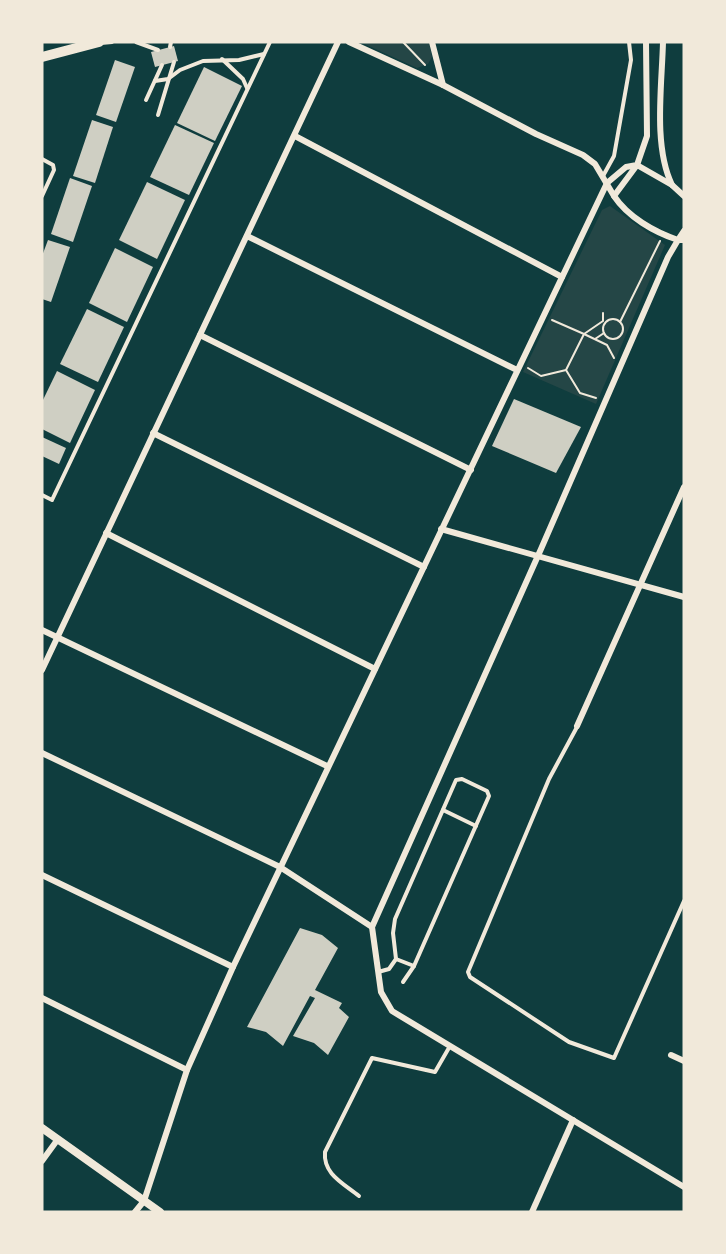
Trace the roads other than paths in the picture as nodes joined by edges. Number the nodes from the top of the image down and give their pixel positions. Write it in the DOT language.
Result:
graph roads {
  1 [pos="112,42"];
  2 [pos="136,42"];
  3 [pos="270,42"];
  4 [pos="338,42"];
  5 [pos="349,42"];
  6 [pos="432,42"];
  7 [pos="629,42"];
  8 [pos="646,42"];
  9 [pos="663,42"];
  10 [pos="95,43"];
  11 [pos="158,50"];
  12 [pos="265,54"];
  13 [pos="42,57"];
  14 [pos="222,59"];
  15 [pos="174,62"];
  16 [pos="162,65"];
  17 [pos="168,78"];
  18 [pos="155,81"];
  19 [pos="442,85"];
  20 [pos="247,89"];
  21 [pos="146,100"];
  22 [pos="158,115"];
  23 [pos="294,136"];
  24 [pos="42,159"];
  25 [pos="637,165"];
  26 [pos="603,176"];
  27 [pos="607,183"];
  28 [pos="672,185"];
  29 [pos="42,196"];
  30 [pos="614,196"];
  31 [pos="684,196"];
  32 [pos="684,231"];
  33 [pos="248,236"];
  34 [pos="681,240"];
  35 [pos="562,277"];
  36 [pos="200,335"];
  37 [pos="517,370"];
  38 [pos="153,433"];
  39 [pos="471,470"];
  40 [pos="684,487"];
  41 [pos="42,495"];
  42 [pos="441,529"];
  43 [pos="106,533"];
  44 [pos="538,556"];
  45 [pos="424,567"];
  46 [pos="640,585"];
  47 [pos="684,597"];
  48 [pos="42,630"];
  49 [pos="58,638"];
  50 [pos="375,669"];
  51 [pos="42,670"];
  52 [pos="577,726"];
  53 [pos="42,753"];
  54 [pos="327,766"];
  55 [pos="443,810"];
  56 [pos="476,826"];
  57 [pos="280,867"];
  58 [pos="42,875"];
  59 [pos="684,901"];
  60 [pos="372,927"];
  61 [pos="396,959"];
  62 [pos="414,966"];
  63 [pos="233,967"];
  64 [pos="377,972"];
  65 [pos="404,982"];
  66 [pos="42,998"];
  67 [pos="450,1045"];
  68 [pos="671,1055"];
  69 [pos="684,1061"];
  70 [pos="188,1070"];
  71 [pos="573,1120"];
  72 [pos="42,1128"];
  73 [pos="58,1139"];
  74 [pos="42,1161"];
  75 [pos="684,1187"];
  76 [pos="359,1196"];
  77 [pos="144,1201"];
  78 [pos="135,1212"];
  79 [pos="160,1212"];
  80 [pos="532,1212"];
  1 -- 10 [label="lane"];
  2 -- 11 [label="lane"];
  3 -- 12 [label="lane"];
  4 -- 23 [label="street"];
  5 -- 19 [label="street"];
  6 -- 19 [label="street"];
  7 -- 26 [label="lane"];
  8 -- 25 [label="street"];
  9 -- 28 [label="street"];
  10 -- 13 [label="main road"];
  12 -- 14 [label="lane"];
  12 -- 20 [label="lane"];
  14 -- 17 [label="lane"];
  14 -- 20 [label="lane"];
  15 -- 17 [label="lane"];
  16 -- 18 [label="lane"];
  17 -- 18 [label="lane"];
  17 -- 22 [label="lane"];
  18 -- 21 [label="lane"];
  19 -- 26 [label="street"];
  20 -- 41 [label="lane"];
  23 -- 33 [label="street"];
  23 -- 35 [label="street"];
  24 -- 29 [label="lane"];
  25 -- 27 [label="street"];
  25 -- 28 [label="street"];
  25 -- 30 [label="street"];
  26 -- 27 [label="street"];
  27 -- 30 [label="street"];
  27 -- 35 [label="street"];
  28 -- 31 [label="street"];
  30 -- 34 [label="street"];
  32 -- 34 [label="street"];
  33 -- 36 [label="street"];
  33 -- 37 [label="street"];
  34 -- 44 [label="street"];
  35 -- 37 [label="street"];
  36 -- 38 [label="street"];
  36 -- 39 [label="street"];
  37 -- 39 [label="street"];
  38 -- 43 [label="street"];
  38 -- 45 [label="street"];
  39 -- 42 [label="street"];
  40 -- 46 [label="street"];
  42 -- 44 [label="street"];
  42 -- 45 [label="street"];
  43 -- 49 [label="street"];
  43 -- 50 [label="street"];
  44 -- 46 [label="street"];
  44 -- 60 [label="street"];
  45 -- 50 [label="street"];
  46 -- 47 [label="street"];
  46 -- 52 [label="street"];
  48 -- 49 [label="street"];
  49 -- 51 [label="street"];
  49 -- 54 [label="street"];
  50 -- 54 [label="street"];
  52 -- 59 [label="lane"];
  53 -- 57 [label="street"];
  54 -- 57 [label="street"];
  55 -- 56 [label="lane"];
  55 -- 56 [label="lane"];
  55 -- 61 [label="lane"];
  56 -- 62 [label="lane"];
  57 -- 60 [label="street"];
  57 -- 63 [label="street"];
  58 -- 63 [label="street"];
  60 -- 64 [label="street"];
  61 -- 62 [label="lane"];
  61 -- 64 [label="lane"];
  62 -- 65 [label="lane"];
  63 -- 70 [label="street"];
  64 -- 67 [label="street"];
  66 -- 70 [label="street"];
  67 -- 71 [label="street"];
  67 -- 76 [label="lane"];
  68 -- 69 [label="street"];
  70 -- 77 [label="street"];
  71 -- 75 [label="street"];
  71 -- 80 [label="street"];
  72 -- 73 [label="street"];
  73 -- 74 [label="street"];
  73 -- 77 [label="street"];
  77 -- 78 [label="street"];
  77 -- 79 [label="street"];
}
